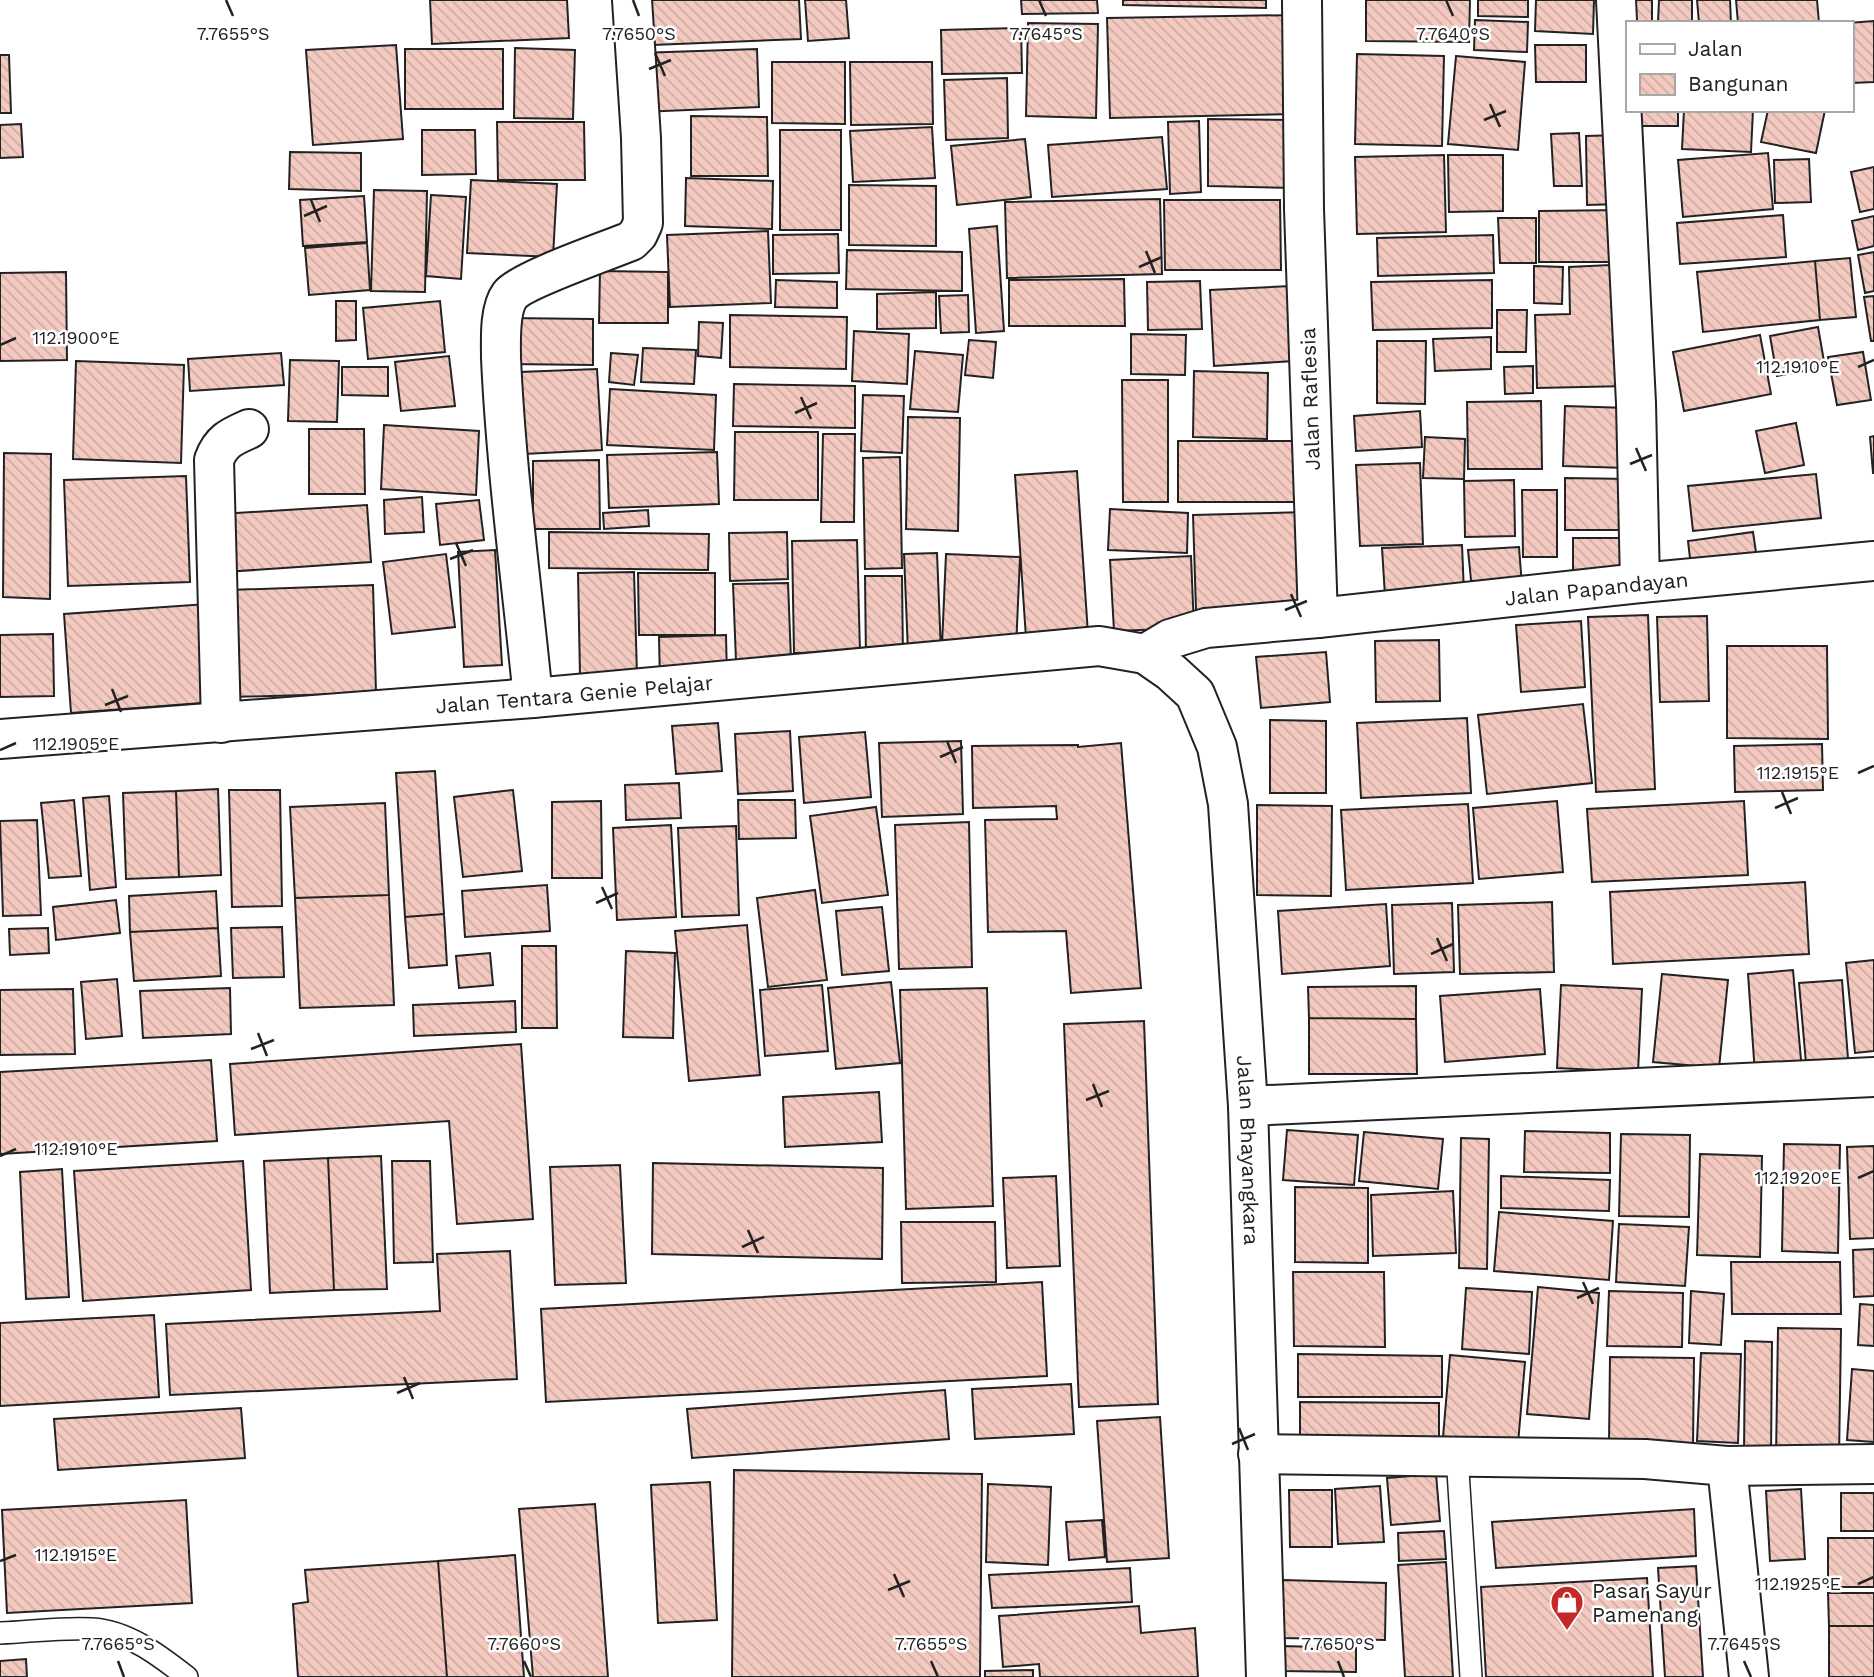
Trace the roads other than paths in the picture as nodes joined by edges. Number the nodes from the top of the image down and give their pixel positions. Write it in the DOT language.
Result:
graph roads {
  1 [pos="632,0"];
  2 [pos="1302,0"];
  3 [pos="1616,0"];
  4 [pos="248,429"];
  5 [pos="1874,561"];
  6 [pos="1640,583"];
  7 [pos="1318,618"];
  8 [pos="1145,654"];
  9 [pos="533,698"];
  10 [pos="221,723"];
  11 [pos="0,739"];
  12 [pos="1874,1077"];
  13 [pos="1248,1106"];
  14 [pos="1258,1454"];
  15 [pos="1457,1455"];
  16 [pos="1874,1464"];
  17 [pos="1727,1466"];
  18 [pos="0,1633"];
  19 [pos="187,1677"];
  20 [pos="1266,1677"];
  21 [pos="1471,1677"];
  22 [pos="1749,1677"];
  1 -- 9 [label="street"];
  2 -- 7 [label="street, Jalan Raflesia"];
  3 -- 6 [label="street"];
  4 -- 10 [label="street"];
  5 -- 6 [label="street, Jalan Papandayan"];
  6 -- 7 [label="street, Jalan Papandayan"];
  7 -- 8 [label="street"];
  8 -- 9 [label="street, Jalan Tentara Genie Pelajar"];
  8 -- 13 [label="street, Jalan Bhayangkara"];
  9 -- 10 [label="street, Jalan Tentara Genie Pelajar"];
  10 -- 11 [label="street, Jalan Tentara Genie Pelajar"];
  12 -- 13 [label="street"];
  13 -- 14 [label="street, Jalan Bhayangkara"];
  14 -- 15 [label="street"];
  14 -- 20 [label="street, Jalan Bhayangkara"];
  15 -- 17 [label="street"];
  15 -- 21 [label="lane"];
  16 -- 17 [label="street"];
  17 -- 22 [label="street"];
  18 -- 19 [label="lane"];
}
